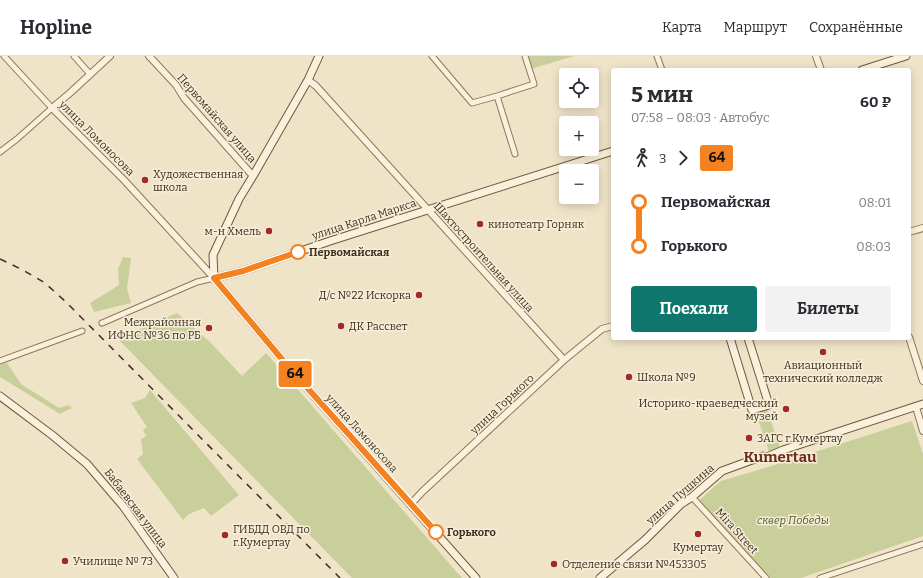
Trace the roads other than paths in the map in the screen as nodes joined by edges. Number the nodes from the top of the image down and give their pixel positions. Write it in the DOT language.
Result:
graph roads {
  1 [pos="4,56"];
  2 [pos="74,56"];
  3 [pos="110,56"];
  4 [pos="149,56"];
  5 [pos="319,56"];
  6 [pos="432,56"];
  7 [pos="525,56"];
  8 [pos="657,56"];
  9 [pos="816,56"];
  10 [pos="906,56"];
  11 [pos="661,68"];
  12 [pos="819,68"];
  13 [pos="868,68"];
  14 [pos="90,74"];
  15 [pos="308,80"];
  16 [pos="497,96"];
  17 [pos="52,108"];
  18 [pos="0,152"];
  19 [pos="611,152"];
  20 [pos="515,154"];
  21 [pos="253,176"];
  22 [pos="428,210"];
  23 [pos="923,228"];
  24 [pos="911,231"];
  25 [pos="214,278"];
  26 [pos="102,323"];
  27 [pos="611,327"];
  28 [pos="82,331"];
  29 [pos="731,340"];
  30 [pos="749,340"];
  31 [pos="910,340"];
  32 [pos="564,360"];
  33 [pos="0,361"];
  34 [pos="923,381"];
  35 [pos="0,396"];
  36 [pos="919,406"];
  37 [pos="923,431"];
  38 [pos="692,497"];
  39 [pos="411,504"];
  40 [pos="923,544"];
  41 [pos="174,578"];
  42 [pos="476,578"];
  43 [pos="600,578"];
  44 [pos="766,578"];
  45 [pos="820,578"];
  1 -- 17 [label="street, улица Ломоносова"];
  2 -- 14 [label="street"];
  3 -- 14 [label="street"];
  4 -- 21 [label="street, Первомайская улица"];
  5 -- 15 [label="main road"];
  6 -- 16 [label="street"];
  7 -- 16 [label="street"];
  8 -- 11 [label="street"];
  9 -- 12 [label="street"];
  10 -- 13 [label="main road"];
  14 -- 17 [label="street"];
  15 -- 21 [label="main road"];
  15 -- 22 [label="street, Шахтостроительная улица"];
  16 -- 20 [label="street"];
  17 -- 18 [label="street"];
  17 -- 25 [label="street, улица Ломоносова"];
  19 -- 22 [label="main road, улица Карла Маркса"];
  21 -- 25 [label="main road"];
  22 -- 25 [label="main road, улица Карла Маркса"];
  22 -- 32 [label="street, Шахтостроительная улица"];
  23 -- 24 [label="street"];
  25 -- 26 [label="street, улица Карла Маркса"];
  25 -- 39 [label="main road, улица Ломоносова"];
  27 -- 32 [label="street, улица Горького"];
  28 -- 33 [label="street"];
  29 -- 30 [label="main road"];
  31 -- 34 [label="street"];
  32 -- 39 [label="street, улица Горького"];
  35 -- 41 [label="main road, Бабаевская улица"];
  36 -- 37 [label="street"];
  36 -- 38 [label="main road, улица Пушкина"];
  38 -- 43 [label="main road, улица Пушкина"];
  38 -- 44 [label="street, Mira Street"];
  39 -- 42 [label="main road, улица Ломоносова"];
  40 -- 45 [label="street"];
}
